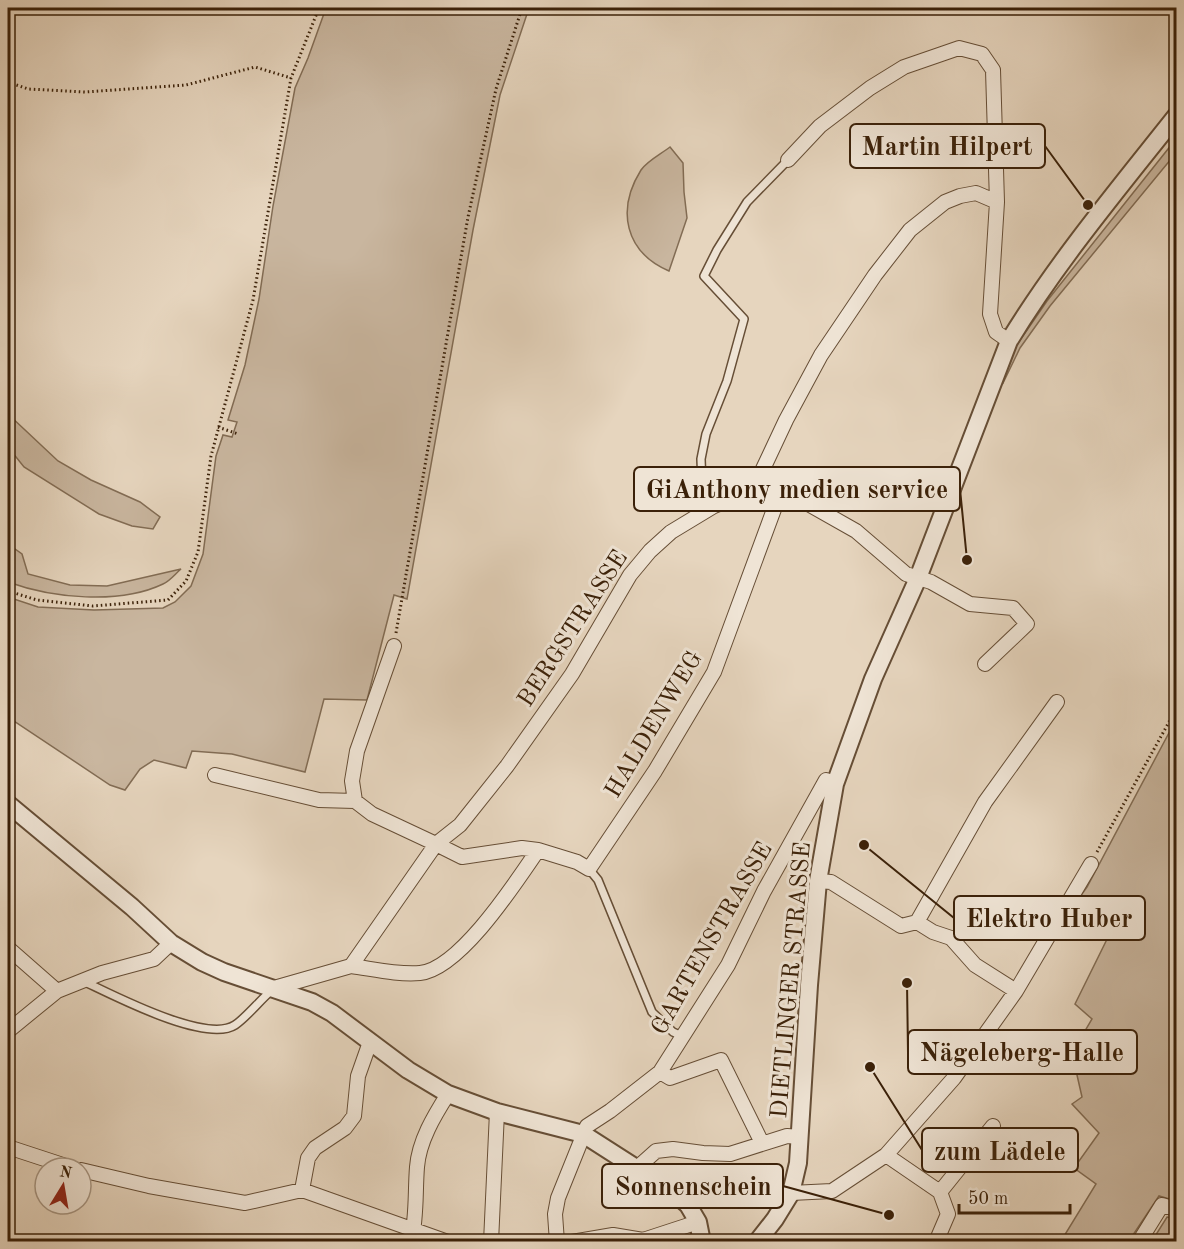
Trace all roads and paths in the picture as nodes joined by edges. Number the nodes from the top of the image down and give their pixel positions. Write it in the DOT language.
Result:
graph roads {
  1 [pos="320,8"];
  2 [pos="522,8"];
  3 [pos="291,78"];
  4 [pos="8,82"];
  5 [pos="1176,116"];
  6 [pos="788,160"];
  7 [pos="997,202"];
  8 [pos="1009,341"];
  9 [pos="218,427"];
  10 [pos="238,434"];
  11 [pos="761,487"];
  12 [pos="780,493"];
  13 [pos="714,506"];
  14 [pos="918,578"];
  15 [pos="8,591"];
  16 [pos="393,646"];
  17 [pos="985,664"];
  18 [pos="1057,702"];
  19 [pos="1176,702"];
  20 [pos="215,775"];
  21 [pos="835,784"];
  22 [pos="355,801"];
  23 [pos="8,804"];
  24 [pos="436,844"];
  25 [pos="538,850"];
  26 [pos="1090,864"];
  27 [pos="589,869"];
  28 [pos="818,881"];
  29 [pos="917,922"];
  30 [pos="171,944"];
  31 [pos="8,948"];
  32 [pos="351,966"];
  33 [pos="81,981"];
  34 [pos="274,988"];
  35 [pos="57,991"];
  36 [pos="1016,992"];
  37 [pos="8,1031"];
  38 [pos="682,1036"];
  39 [pos="370,1042"];
  40 [pos="660,1072"];
  41 [pos="448,1094"];
  42 [pos="497,1112"];
  43 [pos="993,1126"];
  44 [pos="583,1134"];
  45 [pos="801,1137"];
  46 [pos="762,1143"];
  47 [pos="8,1147"];
  48 [pos="886,1155"];
  49 [pos="35,1156"];
  50 [pos="637,1168"];
  51 [pos="93,1173"];
  52 [pos="302,1190"];
  53 [pos="940,1192"];
  54 [pos="791,1193"];
  55 [pos="1176,1209"];
  56 [pos="698,1222"];
  57 [pos="412,1235"];
  58 [pos="448,1242"];
  59 [pos="492,1242"];
  60 [pos="557,1242"];
  61 [pos="572,1242"];
  62 [pos="702,1242"];
  63 [pos="757,1242"];
  64 [pos="936,1242"];
  65 [pos="1139,1242"];
  1 -- 3 [label="path"];
  2 -- 16 [label="path"];
  3 -- 4 [label="path"];
  3 -- 9 [label="path"];
  5 -- 8 [label="street, DIETLINGER STRASSE"];
  6 -- 7 [label="street"];
  6 -- 13 [label="lane"];
  7 -- 8 [label="street"];
  7 -- 11 [label="street"];
  8 -- 14 [label="street, DIETLINGER STRASSE"];
  9 -- 10 [label="path"];
  9 -- 15 [label="path"];
  11 -- 12 [label="street"];
  11 -- 13 [label="street, BERGSTRASSE"];
  12 -- 14 [label="street"];
  12 -- 27 [label="street, HALDENWEG"];
  13 -- 24 [label="street, BERGSTRASSE"];
  14 -- 17 [label="street"];
  14 -- 21 [label="street, DIETLINGER STRASSE"];
  16 -- 22 [label="street"];
  18 -- 29 [label="street"];
  19 -- 26 [label="path"];
  20 -- 22 [label="street"];
  21 -- 28 [label="street, DIETLINGER STRASSE"];
  21 -- 38 [label="street, GARTENSTRASSE"];
  22 -- 24 [label="street"];
  23 -- 30 [label="street"];
  24 -- 25 [label="street"];
  24 -- 32 [label="street, BERGSTRASSE"];
  25 -- 27 [label="street"];
  25 -- 32 [label="street"];
  26 -- 36 [label="street"];
  27 -- 38 [label="lane"];
  28 -- 29 [label="street"];
  28 -- 45 [label="street, DIETLINGER STRASSE"];
  29 -- 36 [label="street"];
  30 -- 33 [label="street"];
  30 -- 34 [label="street"];
  31 -- 35 [label="street"];
  32 -- 34 [label="street"];
  33 -- 34 [label="lane"];
  33 -- 35 [label="street"];
  34 -- 39 [label="street"];
  35 -- 37 [label="street"];
  36 -- 48 [label="street"];
  38 -- 40 [label="street, GARTENSTRASSE"];
  39 -- 41 [label="street"];
  39 -- 52 [label="street"];
  40 -- 44 [label="street, GARTENSTRASSE"];
  40 -- 46 [label="street"];
  41 -- 42 [label="street"];
  41 -- 57 [label="street"];
  42 -- 44 [label="street"];
  42 -- 59 [label="street"];
  43 -- 53 [label="street"];
  44 -- 50 [label="street"];
  44 -- 60 [label="street"];
  45 -- 46 [label="street"];
  45 -- 54 [label="street, DIETLINGER STRASSE"];
  46 -- 50 [label="street"];
  47 -- 49 [label="street"];
  48 -- 53 [label="street"];
  48 -- 54 [label="street"];
  50 -- 56 [label="street"];
  51 -- 52 [label="street"];
  52 -- 57 [label="street"];
  53 -- 64 [label="street"];
  54 -- 63 [label="street, DIETLINGER STRASSE"];
  55 -- 65 [label="street"];
  56 -- 61 [label="street"];
  56 -- 62 [label="street"];
  57 -- 58 [label="street"];
}
